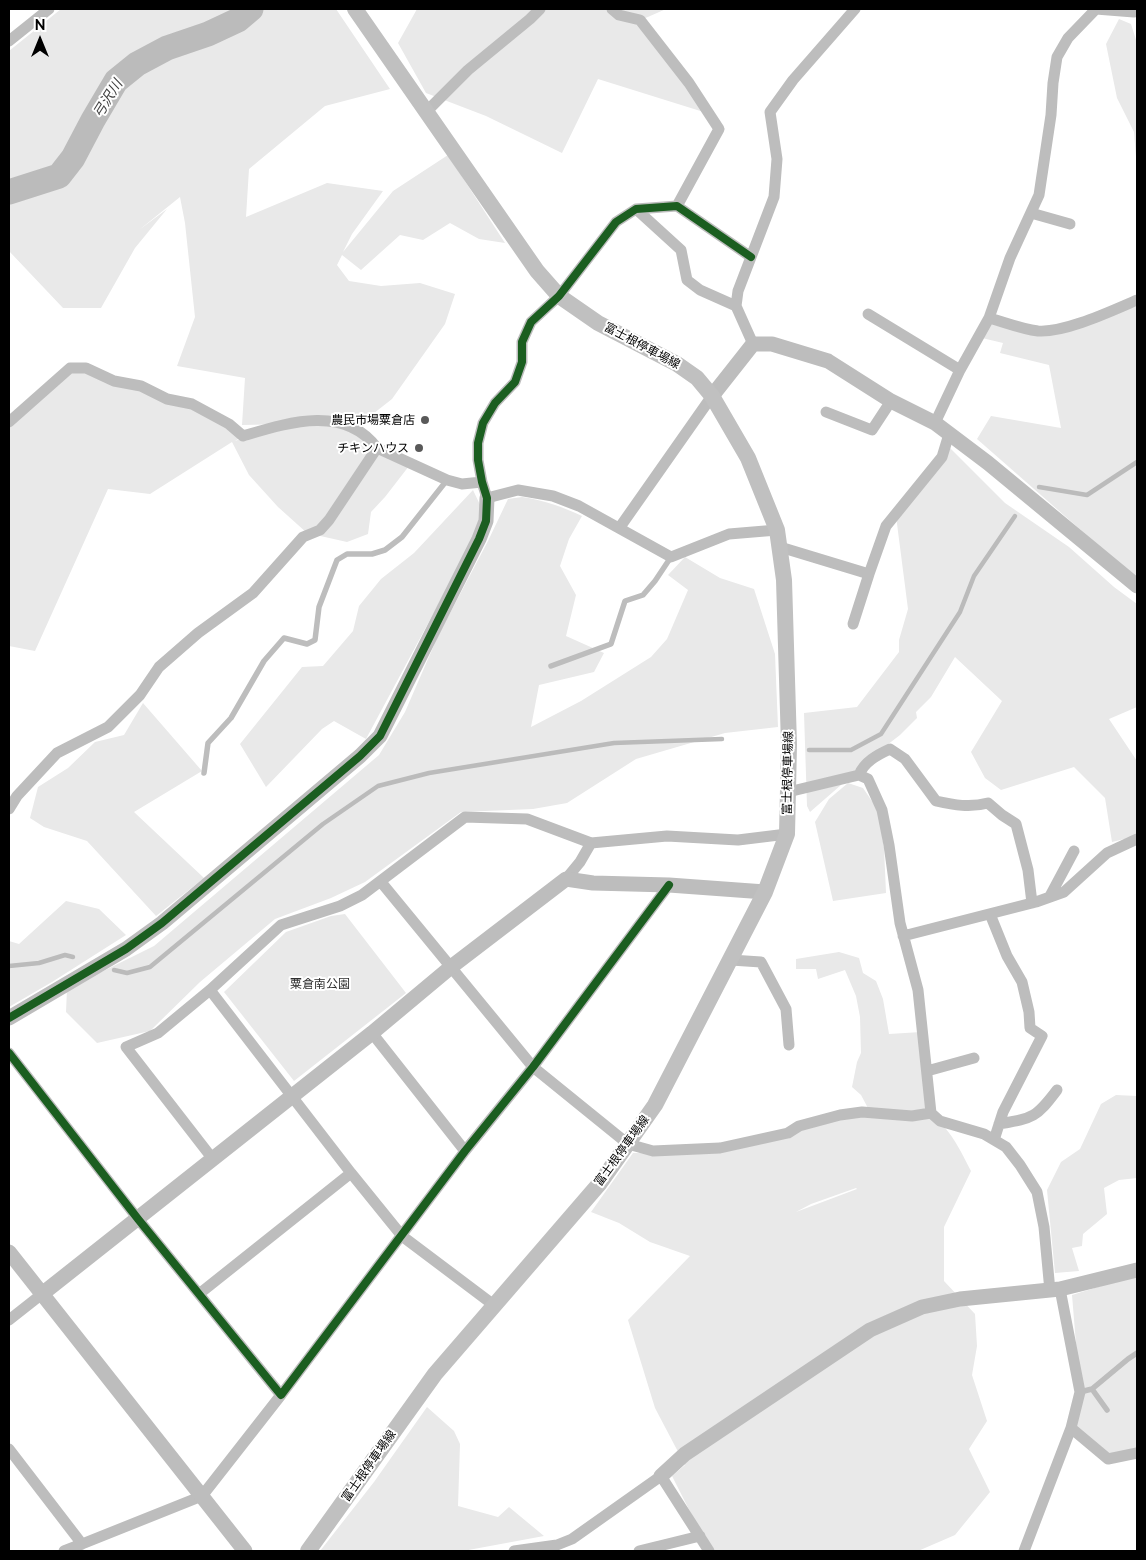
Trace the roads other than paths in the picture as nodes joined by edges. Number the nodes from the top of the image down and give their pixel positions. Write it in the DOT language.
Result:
graph roads {
  1 [pos="49,9"];
  2 [pos="355,9"];
  3 [pos="540,9"];
  4 [pos="612,9"];
  5 [pos="854,9"];
  6 [pos="1095,9"];
  7 [pos="1135,14"];
  8 [pos="9,41"];
  9 [pos="426,112"];
  10 [pos="677,206"];
  11 [pos="636,209"];
  12 [pos="1031,213"];
  13 [pos="1070,224"];
  14 [pos="751,257"];
  15 [pos="559,296"];
  16 [pos="1137,298"];
  17 [pos="736,306"];
  18 [pos="868,314"];
  19 [pos="988,318"];
  20 [pos="753,344"];
  21 [pos="960,370"];
  22 [pos="712,396"];
  23 [pos="891,401"];
  24 [pos="826,412"];
  25 [pos="9,422"];
  26 [pos="934,423"];
  27 [pos="949,434"];
  28 [pos="377,448"];
  29 [pos="447,480"];
  30 [pos="482,482"];
  31 [pos="487,498"];
  32 [pos="620,527"];
  33 [pos="777,530"];
  34 [pos="780,547"];
  35 [pos="671,557"];
  36 [pos="869,574"];
  37 [pos="1137,586"];
  38 [pos="853,624"];
  39 [pos="551,666"];
  40 [pos="204,773"];
  41 [pos="859,775"];
  42 [pos="788,792"];
  43 [pos="9,809"];
  44 [pos="787,834"];
  45 [pos="1137,839"];
  46 [pos="591,843"];
  47 [pos="1074,851"];
  48 [pos="566,879"];
  49 [pos="381,882"];
  50 [pos="669,885"];
  51 [pos="765,892"];
  52 [pos="1050,896"];
  53 [pos="1032,903"];
  54 [pos="990,914"];
  55 [pos="903,936"];
  56 [pos="731,960"];
  57 [pos="452,967"];
  58 [pos="210,990"];
  59 [pos="9,1018"];
  60 [pos="372,1033"];
  61 [pos="790,1045"];
  62 [pos="9,1053"];
  63 [pos="974,1058"];
  64 [pos="532,1066"];
  65 [pos="927,1071"];
  66 [pos="1057,1090"];
  67 [pos="291,1096"];
  68 [pos="931,1113"];
  69 [pos="999,1124"];
  70 [pos="994,1140"];
  71 [pos="628,1144"];
  72 [pos="465,1151"];
  73 [pos="212,1158"];
  74 [pos="351,1173"];
  75 [pos="138,1219"];
  76 [pos="402,1236"];
  77 [pos="9,1252"];
  78 [pos="1137,1270"];
  79 [pos="1055,1290"];
  80 [pos="42,1294"];
  81 [pos="199,1294"];
  82 [pos="495,1306"];
  83 [pos="9,1320"];
  84 [pos="1137,1352"];
  85 [pos="1092,1389"];
  86 [pos="1080,1392"];
  87 [pos="281,1395"];
  88 [pos="1107,1410"];
  89 [pos="1071,1428"];
  90 [pos="9,1450"];
  91 [pos="1137,1453"];
  92 [pos="661,1476"];
  93 [pos="202,1496"];
  94 [pos="700,1536"];
  95 [pos="82,1544"];
  96 [pos="64,1551"];
  97 [pos="245,1551"];
  98 [pos="308,1551"];
  99 [pos="514,1551"];
  100 [pos="639,1551"];
  101 [pos="709,1551"];
  102 [pos="1024,1551"];
  1 -- 8 [label="street"];
  2 -- 9 [label="main road, 富士根停車場線"];
  3 -- 9 [label="street"];
  4 -- 10 [label="street"];
  5 -- 14 [label="street"];
  6 -- 7 [label="street"];
  6 -- 12 [label="street"];
  9 -- 15 [label="main road, 富士根停車場線"];
  10 -- 11 [label="street"];
  10 -- 14 [label="street"];
  11 -- 15 [label="street"];
  11 -- 17 [label="street"];
  12 -- 13 [label="street"];
  12 -- 19 [label="street"];
  14 -- 17 [label="street"];
  15 -- 22 [label="main road, 富士根停車場線"];
  15 -- 30 [label="street"];
  16 -- 19 [label="street"];
  17 -- 20 [label="street"];
  18 -- 21 [label="street"];
  19 -- 21 [label="street"];
  20 -- 22 [label="street"];
  20 -- 23 [label="street"];
  21 -- 26 [label="street"];
  22 -- 32 [label="street"];
  22 -- 33 [label="main road, 富士根停車場線"];
  23 -- 24 [label="street"];
  23 -- 26 [label="street"];
  25 -- 28 [label="street"];
  26 -- 27 [label="street"];
  27 -- 36 [label="street"];
  27 -- 37 [label="street"];
  28 -- 29 [label="street"];
  28 -- 43 [label="street"];
  29 -- 30 [label="street"];
  29 -- 40 [label="lane"];
  30 -- 31 [label="street"];
  31 -- 32 [label="street"];
  31 -- 59 [label="street"];
  32 -- 35 [label="street"];
  33 -- 34 [label="main road, 富士根停車場線"];
  33 -- 35 [label="street"];
  34 -- 36 [label="street"];
  34 -- 42 [label="main road, 富士根停車場線"];
  35 -- 39 [label="lane"];
  36 -- 38 [label="street"];
  41 -- 42 [label="street"];
  41 -- 53 [label="street"];
  41 -- 55 [label="street"];
  42 -- 44 [label="main road, 富士根停車場線"];
  44 -- 46 [label="street"];
  44 -- 51 [label="main road, 富士根停車場線"];
  45 -- 52 [label="street"];
  46 -- 48 [label="street"];
  46 -- 49 [label="street"];
  47 -- 52 [label="street"];
  48 -- 50 [label="street"];
  48 -- 57 [label="street"];
  49 -- 57 [label="street"];
  49 -- 58 [label="street"];
  50 -- 51 [label="street"];
  50 -- 64 [label="street"];
  51 -- 56 [label="main road, 富士根停車場線"];
  52 -- 53 [label="street"];
  53 -- 54 [label="street"];
  54 -- 55 [label="street"];
  54 -- 69 [label="street"];
  55 -- 65 [label="street"];
  56 -- 61 [label="street"];
  56 -- 71 [label="main road, 富士根停車場線"];
  57 -- 60 [label="street"];
  57 -- 64 [label="street"];
  58 -- 67 [label="street"];
  58 -- 73 [label="street"];
  60 -- 67 [label="street"];
  60 -- 72 [label="street"];
  62 -- 75 [label="street"];
  63 -- 65 [label="street"];
  64 -- 71 [label="street"];
  64 -- 72 [label="street"];
  65 -- 68 [label="street"];
  66 -- 69 [label="street"];
  67 -- 73 [label="street"];
  67 -- 74 [label="street"];
  68 -- 70 [label="street"];
  68 -- 71 [label="street"];
  69 -- 70 [label="street"];
  70 -- 79 [label="street"];
  71 -- 82 [label="main road, 富士根停車場線"];
  72 -- 76 [label="street"];
  73 -- 75 [label="street"];
  74 -- 76 [label="street"];
  74 -- 81 [label="street"];
  75 -- 80 [label="street"];
  75 -- 81 [label="street"];
  76 -- 82 [label="street"];
  76 -- 87 [label="street"];
  77 -- 80 [label="street"];
  78 -- 79 [label="street"];
  79 -- 86 [label="street"];
  79 -- 92 [label="street"];
  80 -- 83 [label="street"];
  80 -- 93 [label="street"];
  81 -- 87 [label="street"];
  82 -- 98 [label="main road, 富士根停車場線"];
  84 -- 85 [label="lane"];
  85 -- 86 [label="lane"];
  85 -- 88 [label="lane"];
  86 -- 89 [label="street"];
  87 -- 93 [label="street"];
  89 -- 91 [label="street"];
  89 -- 102 [label="street"];
  90 -- 95 [label="street"];
  92 -- 94 [label="street"];
  92 -- 99 [label="street"];
  93 -- 95 [label="street"];
  93 -- 97 [label="street"];
  94 -- 100 [label="street"];
  94 -- 101 [label="street"];
  95 -- 96 [label="street"];
}
